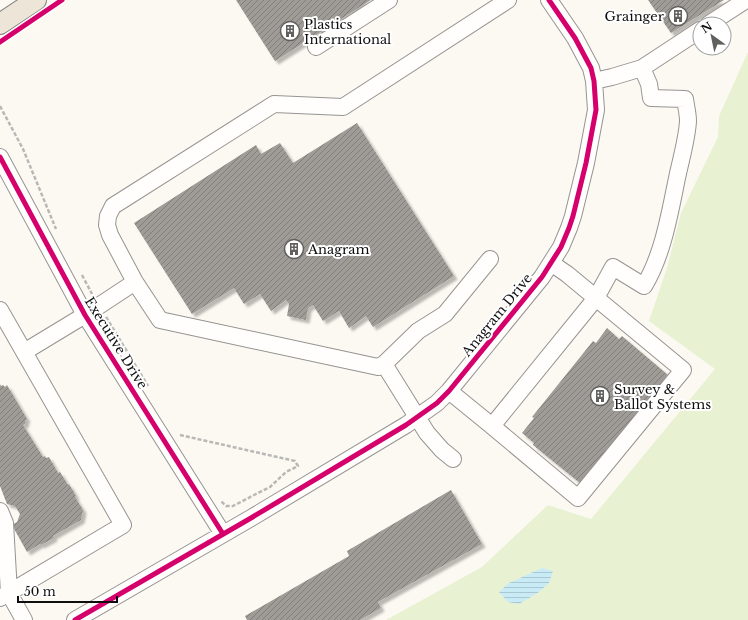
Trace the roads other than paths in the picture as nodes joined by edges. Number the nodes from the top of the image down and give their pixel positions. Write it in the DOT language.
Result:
graph roads {
  1 [pos="36,0"];
  2 [pos="389,0"];
  3 [pos="508,0"];
  4 [pos="549,0"];
  5 [pos="746,0"];
  6 [pos="722,16"];
  7 [pos="0,24"];
  8 [pos="692,35"];
  9 [pos="316,47"];
  10 [pos="642,68"];
  11 [pos="594,81"];
  12 [pos="0,157"];
  13 [pos="490,259"];
  14 [pos="551,263"];
  15 [pos="135,282"];
  16 [pos="596,298"];
  17 [pos="0,310"];
  18 [pos="85,315"];
  19 [pos="24,352"];
  20 [pos="384,364"];
  21 [pos="450,391"];
  22 [pos="417,417"];
  23 [pos="492,426"];
  24 [pos="453,459"];
  25 [pos="0,511"];
  26 [pos="223,534"];
  27 [pos="3,552"];
  28 [pos="4,596"];
  29 [pos="24,620"];
  30 [pos="75,620"];
  1 -- 7 [label="main road"];
  2 -- 9 [label="street"];
  3 -- 15 [label="street"];
  4 -- 11 [label="street, Anagram Drive"];
  5 -- 6 [label="street"];
  8 -- 10 [label="street"];
  10 -- 11 [label="street"];
  10 -- 16 [label="street"];
  11 -- 14 [label="street, Anagram Drive"];
  12 -- 18 [label="street, Executive Drive"];
  13 -- 20 [label="street"];
  14 -- 16 [label="street"];
  14 -- 21 [label="street, Anagram Drive"];
  15 -- 18 [label="street"];
  15 -- 20 [label="street"];
  16 -- 23 [label="street"];
  16 -- 23 [label="street"];
  17 -- 19 [label="street"];
  18 -- 19 [label="street"];
  18 -- 26 [label="street, Executive Drive"];
  19 -- 28 [label="street"];
  20 -- 22 [label="street"];
  21 -- 22 [label="street, Anagram Drive"];
  21 -- 23 [label="street"];
  22 -- 24 [label="street"];
  22 -- 26 [label="street, Anagram Drive"];
  25 -- 27 [label="street"];
  26 -- 30 [label="street, Anagram Drive"];
  27 -- 28 [label="street"];
  28 -- 29 [label="street"];
}
